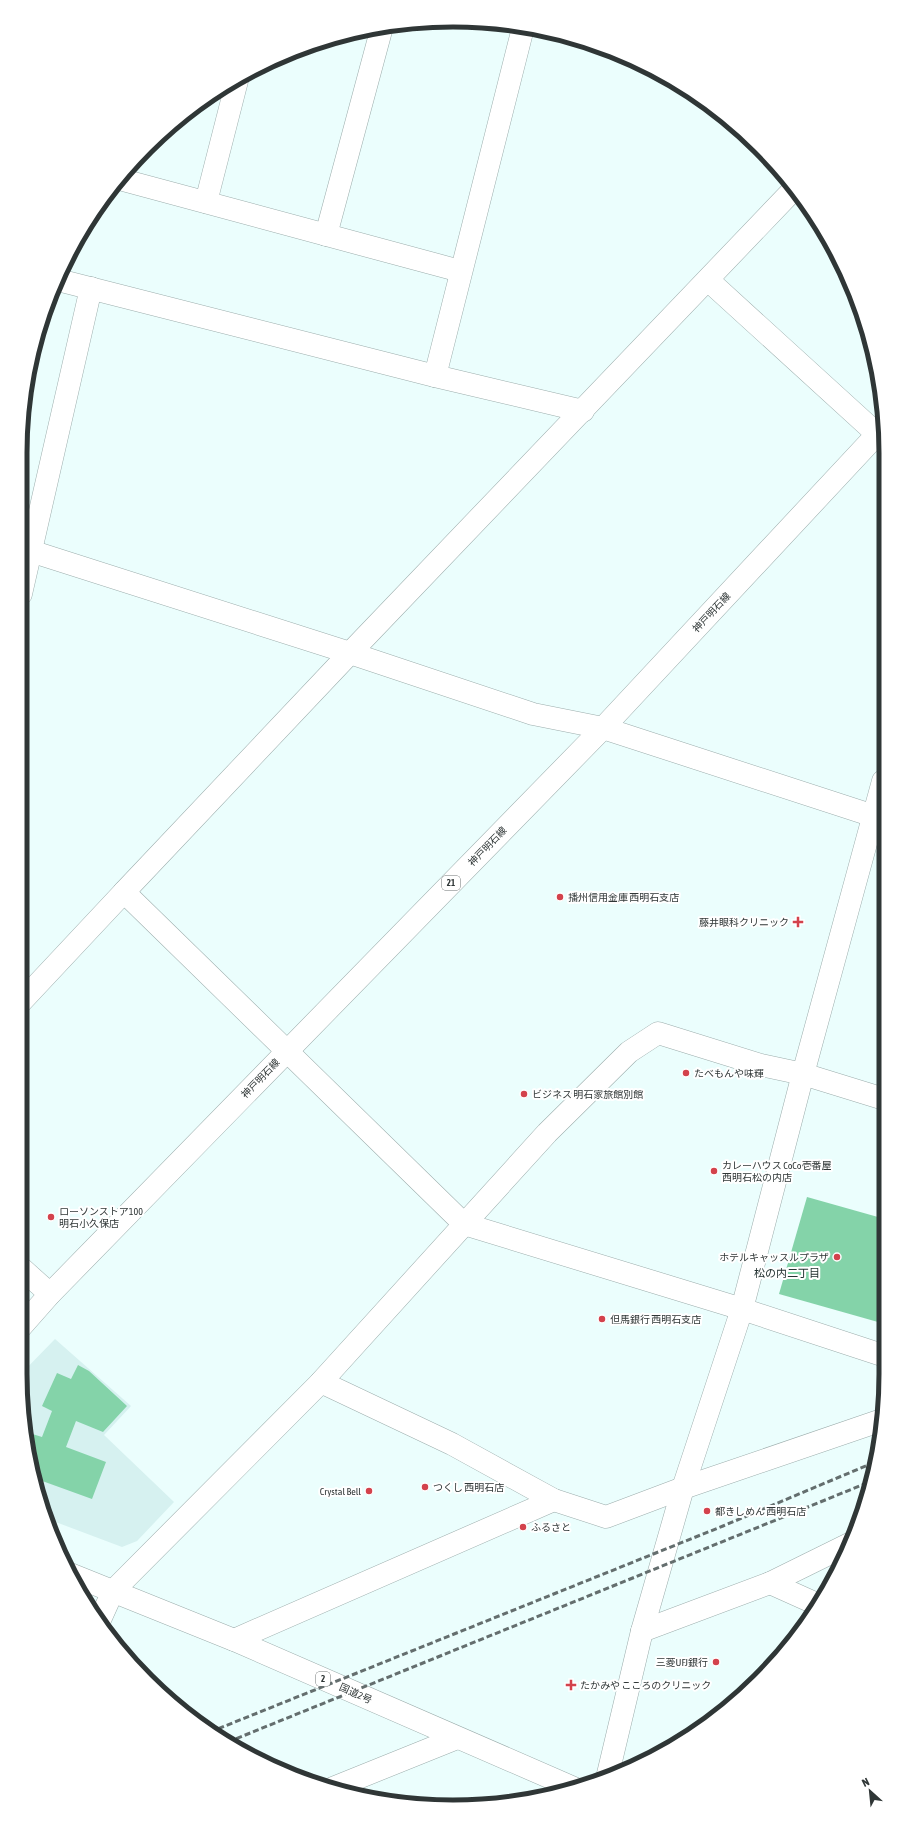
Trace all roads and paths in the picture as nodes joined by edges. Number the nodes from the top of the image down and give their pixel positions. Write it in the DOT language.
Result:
graph roads {
  1 [pos="380,33"];
  2 [pos="522,33"];
  3 [pos="235,87"];
  4 [pos="126,181"];
  5 [pos="791,194"];
  6 [pos="206,202"];
  7 [pos="326,235"];
  8 [pos="460,271"];
  9 [pos="708,280"];
  10 [pos="63,281"];
  11 [pos="91,288"];
  12 [pos="435,376"];
  13 [pos="583,411"];
  14 [pos="878,432"];
  15 [pos="878,437"];
  16 [pos="27,546"];
  17 [pos="27,550"];
  18 [pos="350,653"];
  19 [pos="603,728"];
  20 [pos="879,818"];
  21 [pos="124,892"];
  22 [pos="27,996"];
  23 [pos="286,1051"];
  24 [pos="803,1074"];
  25 [pos="879,1097"];
  26 [pos="464,1224"];
  27 [pos="27,1273"];
  28 [pos="50,1294"];
  29 [pos="742,1309"];
  30 [pos="27,1320"];
  31 [pos="879,1354"];
  32 [pos="321,1382"];
  33 [pos="876,1422"];
  34 [pos="683,1488"];
  35 [pos="554,1500"];
  36 [pos="842,1547"];
  37 [pos="79,1578"];
  38 [pos="770,1583"];
  39 [pos="113,1591"];
  40 [pos="813,1602"];
  41 [pos="102,1615"];
  42 [pos="642,1631"];
  43 [pos="234,1640"];
  44 [pos="457,1738"];
  45 [pos="608,1771"];
  46 [pos="565,1784"];
  47 [pos="342,1785"];
  1 -- 7 [label="main road"];
  2 -- 8 [label="main road"];
  3 -- 6 [label="main road"];
  4 -- 6 [label="main road"];
  5 -- 9 [label="main road"];
  6 -- 7 [label="main road"];
  7 -- 8 [label="main road"];
  8 -- 12 [label="main road"];
  9 -- 13 [label="main road"];
  9 -- 14 [label="main road"];
  10 -- 11 [label="main road"];
  11 -- 12 [label="main road"];
  11 -- 16 [label="main road"];
  12 -- 13 [label="main road"];
  13 -- 18 [label="main road"];
  15 -- 19 [label="main road, 神戸明石線 / 21"];
  17 -- 18 [label="main road"];
  18 -- 19 [label="main road"];
  18 -- 21 [label="main road"];
  19 -- 20 [label="main road"];
  19 -- 23 [label="main road, 神戸明石線 / 21"];
  20 -- 24 [label="main road"];
  21 -- 22 [label="main road"];
  21 -- 23 [label="main road"];
  23 -- 26 [label="main road"];
  23 -- 28 [label="main road, 神戸明石線 / 21"];
  24 -- 25 [label="main road"];
  24 -- 26 [label="main road"];
  24 -- 29 [label="main road"];
  26 -- 29 [label="main road"];
  26 -- 32 [label="main road"];
  27 -- 28 [label="main road"];
  28 -- 30 [label="main road, 神戸明石線 / 21"];
  29 -- 31 [label="main road"];
  29 -- 34 [label="main road"];
  32 -- 35 [label="main road"];
  32 -- 39 [label="main road"];
  33 -- 34 [label="main road"];
  34 -- 35 [label="main road"];
  34 -- 42 [label="main road"];
  35 -- 43 [label="main road"];
  36 -- 38 [label="main road"];
  37 -- 39 [label="main road, 国道2号 / 2"];
  38 -- 40 [label="main road"];
  38 -- 42 [label="main road"];
  39 -- 41 [label="main road"];
  39 -- 43 [label="main road, 国道2号 / 2"];
  42 -- 45 [label="main road"];
  43 -- 44 [label="main road, 国道2号 / 2"];
  44 -- 46 [label="main road, 国道2号 / 2"];
  44 -- 47 [label="main road"];
}
